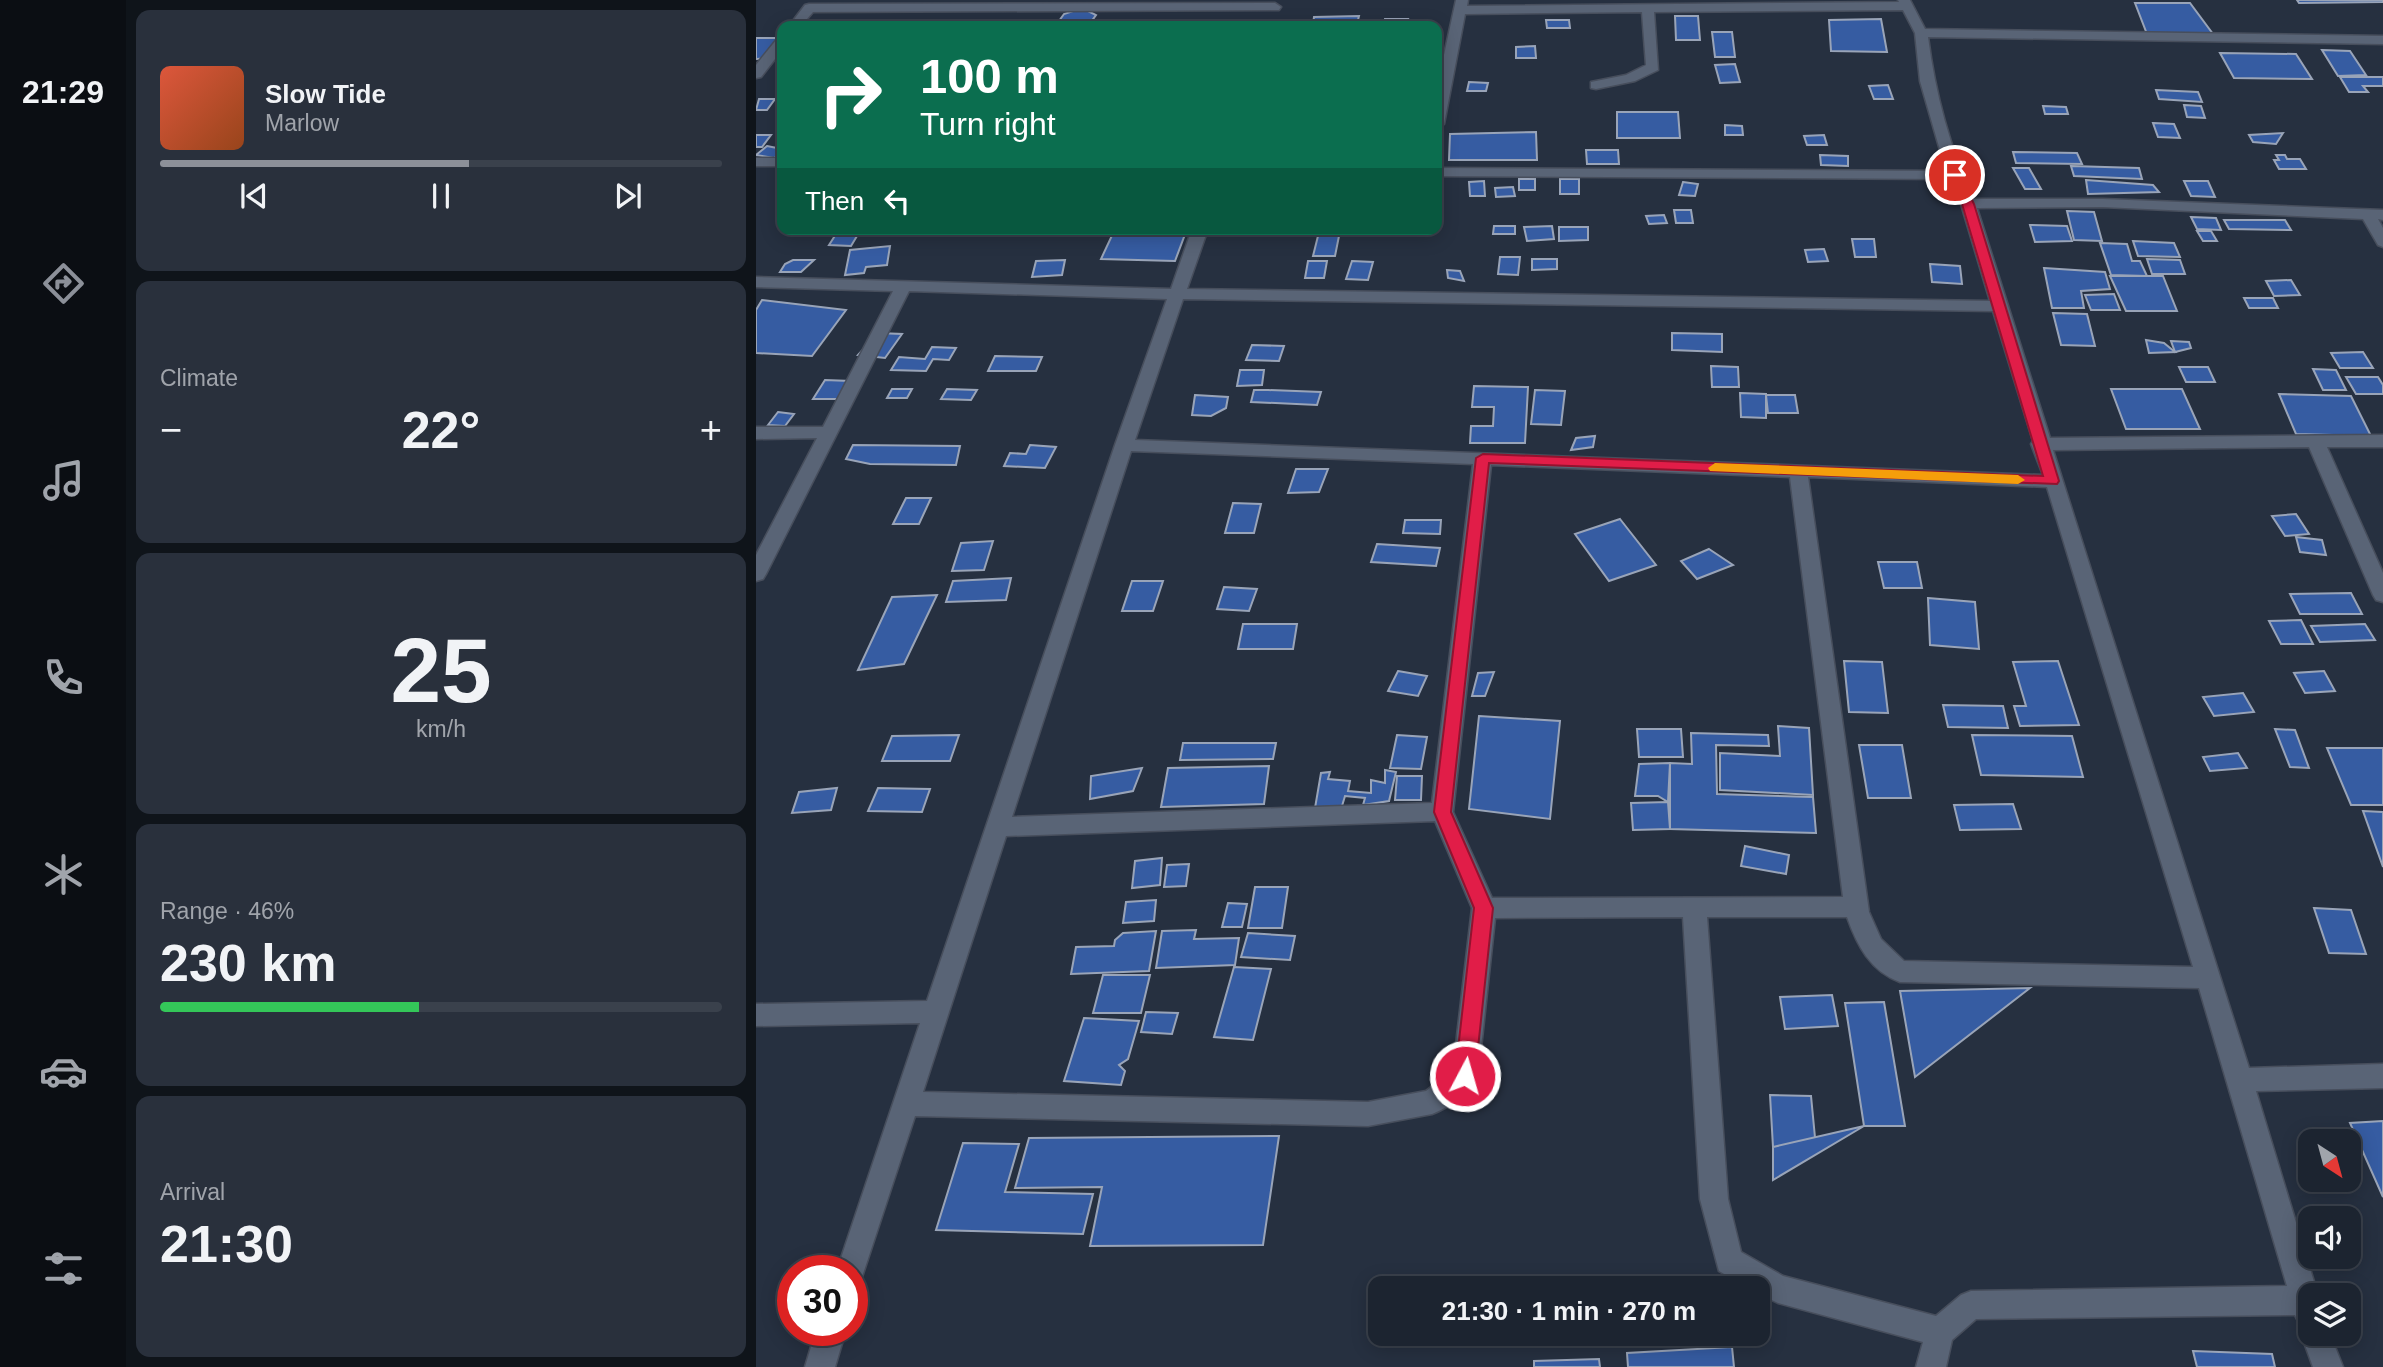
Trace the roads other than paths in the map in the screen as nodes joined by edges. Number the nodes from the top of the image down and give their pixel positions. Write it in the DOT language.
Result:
graph roads {
  1 [pos="1905,3"];
  2 [pos="831,4"];
  3 [pos="1461,5"];
  4 [pos="1667,5"];
  5 [pos="1275,8"];
  6 [pos="1648,10"];
  7 [pos="799,21"];
  8 [pos="1920,33"];
  9 [pos="2383,40"];
  10 [pos="777,48"];
  11 [pos="756,74"];
  12 [pos="1596,85"];
  13 [pos="1442,99"];
  14 [pos="756,162"];
  15 [pos="777,162"];
  16 [pos="1442,172"];
  17 [pos="1955,175"];
  18 [pos="1968,204"];
  19 [pos="2376,215"];
  20 [pos="1198,235"];
  21 [pos="2383,242"];
  22 [pos="756,282"];
  23 [pos="904,285"];
  24 [pos="1179,294"];
  25 [pos="1997,306"];
  26 [pos="829,432"];
  27 [pos="756,433"];
  28 [pos="2315,441"];
  29 [pos="2383,441"];
  30 [pos="2040,444"];
  31 [pos="1124,445"];
  32 [pos="1483,458"];
  33 [pos="1798,471"];
  34 [pos="2052,481"];
  35 [pos="756,574"];
  36 [pos="2383,595"];
  37 [pos="1442,812"];
  38 [pos="997,827"];
  39 [pos="1694,907"];
  40 [pos="1857,907"];
  41 [pos="1483,908"];
  42 [pos="2208,978"];
  43 [pos="937,1012"];
  44 [pos="756,1015"];
  45 [pos="2383,1076"];
  46 [pos="2239,1080"];
  47 [pos="906,1104"];
  48 [pos="856,1255"];
  49 [pos="2300,1283"];
  50 [pos="2298,1307"];
  51 [pos="1940,1332"];
  52 [pos="826,1346"];
  53 [pos="2320,1346"];
  54 [pos="820,1367"];
  55 [pos="1931,1367"];
  56 [pos="2328,1367"];
  1 -- 4 [label="street"];
  1 -- 8 [label="street"];
  2 -- 5 [label="street"];
  2 -- 7 [label="street"];
  3 -- 6 [label="street"];
  3 -- 13 [label="street"];
  4 -- 6 [label="street"];
  6 -- 12 [label="street"];
  8 -- 9 [label="street"];
  8 -- 17 [label="street"];
  10 -- 11 [label="street"];
  14 -- 15 [label="street"];
  16 -- 17 [label="street"];
  17 -- 18 [label="street"];
  18 -- 19 [label="street"];
  18 -- 25 [label="street"];
  19 -- 21 [label="street"];
  20 -- 24 [label="street"];
  22 -- 23 [label="street"];
  23 -- 24 [label="street"];
  23 -- 26 [label="street"];
  24 -- 25 [label="street"];
  24 -- 31 [label="street"];
  25 -- 30 [label="street"];
  26 -- 27 [label="street"];
  26 -- 35 [label="street"];
  28 -- 29 [label="street"];
  28 -- 30 [label="street"];
  28 -- 36 [label="street"];
  30 -- 34 [label="street"];
  31 -- 32 [label="street"];
  31 -- 38 [label="street"];
  32 -- 33 [label="street"];
  32 -- 37 [label="street"];
  33 -- 34 [label="street"];
  33 -- 40 [label="street"];
  34 -- 42 [label="street"];
  37 -- 38 [label="street"];
  37 -- 41 [label="street"];
  38 -- 43 [label="street"];
  39 -- 40 [label="street"];
  39 -- 41 [label="street"];
  39 -- 51 [label="street"];
  40 -- 42 [label="street"];
  41 -- 47 [label="street"];
  42 -- 46 [label="street"];
  43 -- 44 [label="street"];
  43 -- 47 [label="street"];
  45 -- 46 [label="street"];
  46 -- 49 [label="street"];
  47 -- 48 [label="street"];
  50 -- 51 [label="street"];
  51 -- 55 [label="street"];
  52 -- 54 [label="street"];
  53 -- 56 [label="street"];
}
